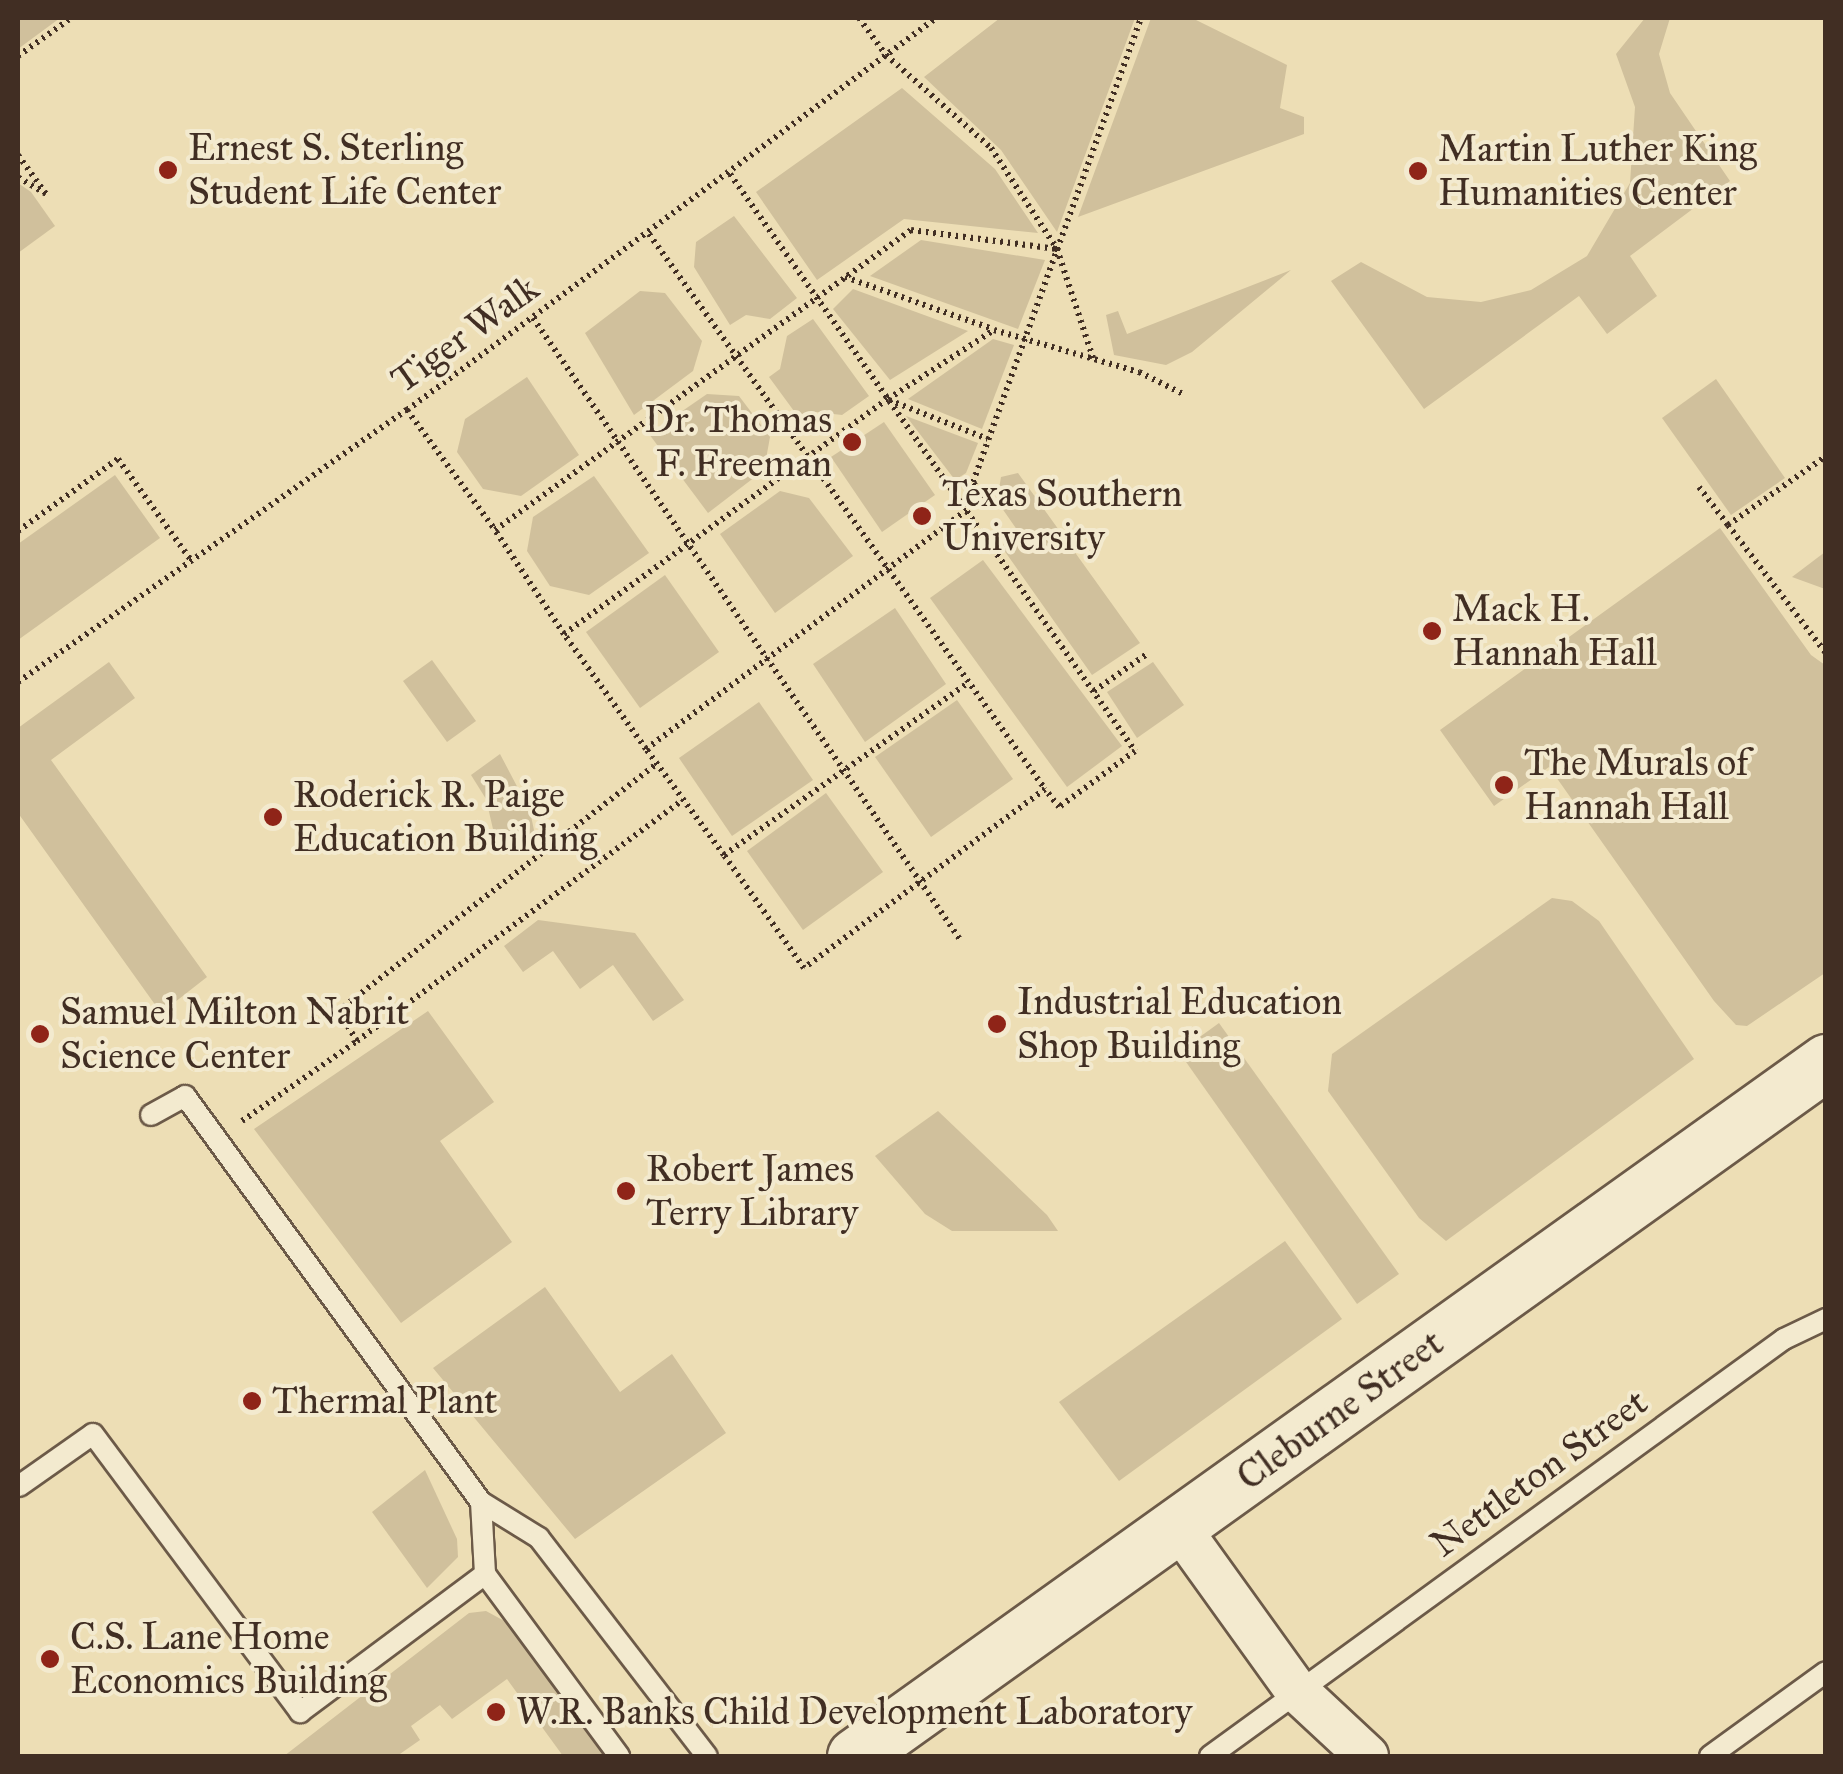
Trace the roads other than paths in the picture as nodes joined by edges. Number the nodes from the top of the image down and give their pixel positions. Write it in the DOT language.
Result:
graph roads {
  1 [pos="1826,1062"];
  2 [pos="151,1115"];
  3 [pos="1826,1320"];
  4 [pos="18,1486"];
  5 [pos="481,1502"];
  6 [pos="1178,1526"];
  7 [pos="485,1574"];
  8 [pos="1826,1672"];
  9 [pos="1296,1690"];
  10 [pos="619,1756"];
  11 [pos="707,1756"];
  12 [pos="855,1756"];
  13 [pos="1210,1756"];
  14 [pos="1367,1756"];
  15 [pos="1710,1756"];
  1 -- 6 [label="main road, Cleburne Street"];
  2 -- 5 [label="lane"];
  3 -- 9 [label="lane, Nettleton Street"];
  4 -- 7 [label="lane"];
  5 -- 7 [label="lane"];
  5 -- 11 [label="lane"];
  6 -- 9 [label="street"];
  6 -- 12 [label="main road, Cleburne Street"];
  7 -- 10 [label="lane"];
  8 -- 15 [label="lane"];
  9 -- 13 [label="lane, Nettleton Street"];
  9 -- 14 [label="street"];
}
